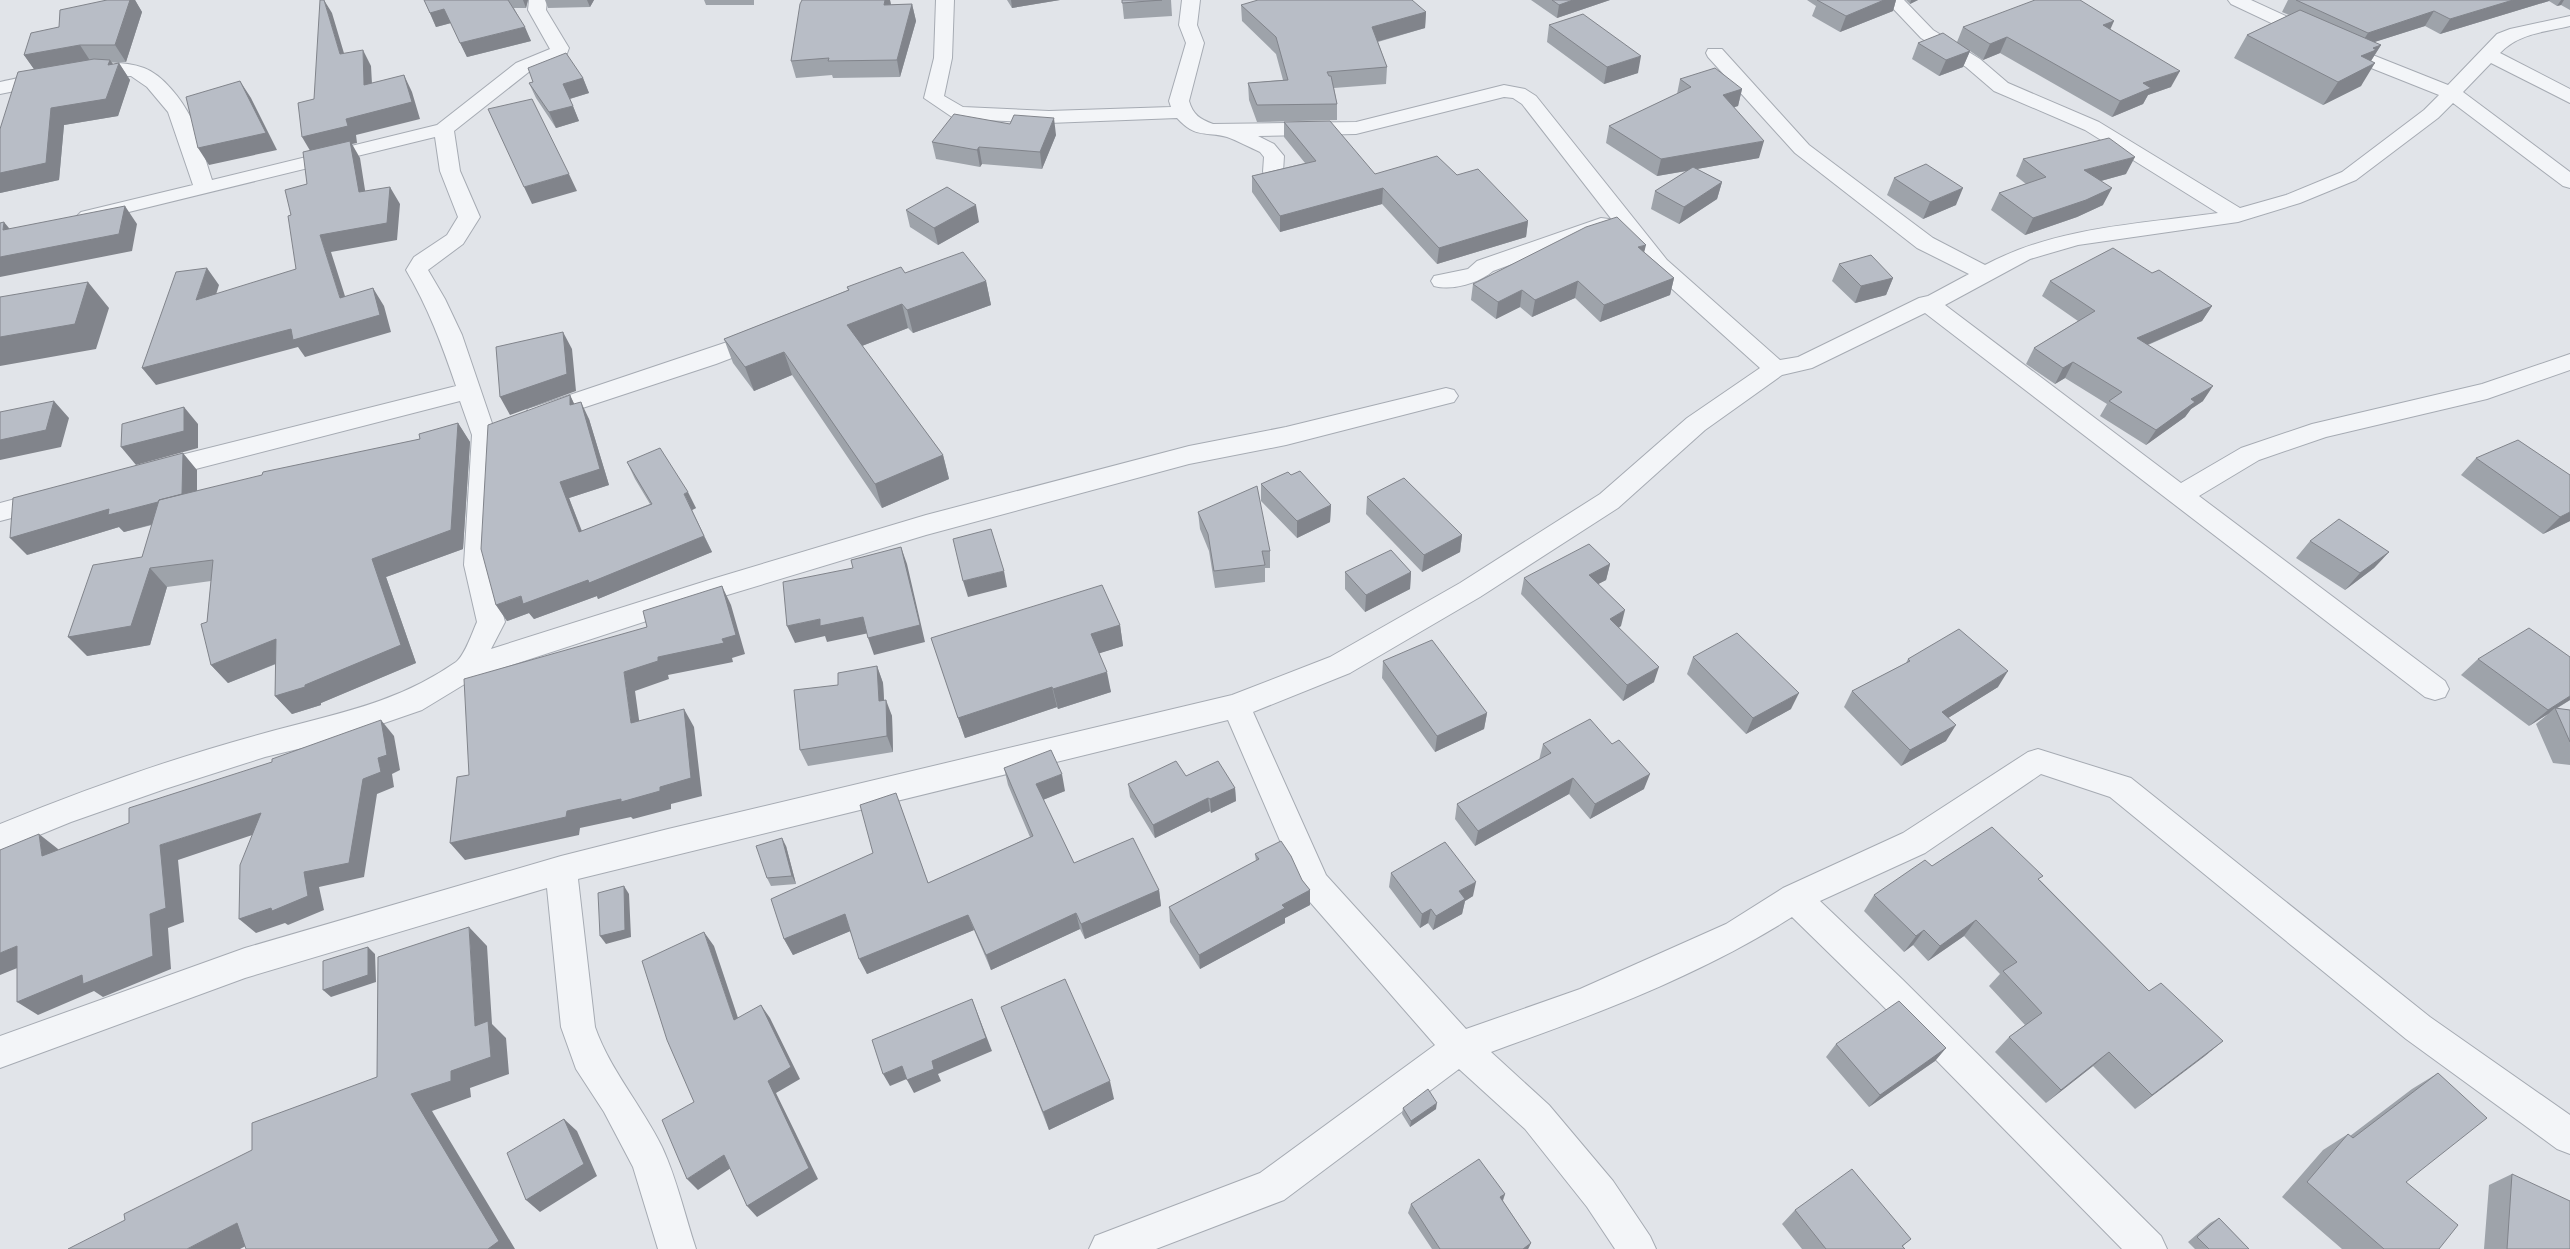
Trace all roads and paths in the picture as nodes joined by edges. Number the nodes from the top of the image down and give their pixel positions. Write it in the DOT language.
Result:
graph roads {
  1 [pos="538,0"];
  2 [pos="945,0"];
  3 [pos="1191,0"];
  4 [pos="1894,0"];
  5 [pos="2237,0"];
  6 [pos="2570,22"];
  7 [pos="1715,54"];
  8 [pos="2489,54"];
  9 [pos="0,88"];
  10 [pos="2452,93"];
  11 [pos="2570,97"];
  12 [pos="1182,112"];
  13 [pos="444,129"];
  14 [pos="1230,131"];
  15 [pos="1273,172"];
  16 [pos="2570,182"];
  17 [pos="204,188"];
  18 [pos="1622,216"];
  19 [pos="2238,216"];
  20 [pos="66,220"];
  21 [pos="1986,274"];
  22 [pos="1442,281"];
  23 [pos="1927,303"];
  24 [pos="781,330"];
  25 [pos="2570,362"];
  26 [pos="1775,369"];
  27 [pos="469,390"];
  28 [pos="1446,396"];
  29 [pos="502,429"];
  30 [pos="134,476"];
  31 [pos="67,494"];
  32 [pos="2180,495"];
  33 [pos="0,512"];
  34 [pos="468,668"];
  35 [pos="2435,689"];
  36 [pos="1236,706"];
  37 [pos="0,838"];
  38 [pos="562,870"];
  39 [pos="1794,898"];
  40 [pos="1460,1047"];
  41 [pos="0,1052"];
  42 [pos="2570,1136"];
  43 [pos="677,1249"];
  44 [pos="1108,1249"];
  45 [pos="1637,1249"];
  46 [pos="2148,1249"];
  1 -- 13 [label="street"];
  2 -- 12 [label="street"];
  3 -- 12 [label="street"];
  4 -- 19 [label="street"];
  5 -- 10 [label="street"];
  6 -- 8 [label="street"];
  7 -- 21 [label="street"];
  8 -- 10 [label="street"];
  8 -- 11 [label="street"];
  9 -- 17 [label="street"];
  10 -- 16 [label="street"];
  10 -- 19 [label="street"];
  12 -- 14 [label="street"];
  13 -- 17 [label="street"];
  13 -- 27 [label="street"];
  14 -- 15 [label="street"];
  14 -- 18 [label="street"];
  17 -- 20 [label="street"];
  18 -- 22 [label="street"];
  18 -- 26 [label="street"];
  19 -- 21 [label="street"];
  21 -- 23 [label="street"];
  23 -- 26 [label="street"];
  23 -- 32 [label="street"];
  24 -- 29 [label="street"];
  25 -- 32 [label="street"];
  26 -- 36 [label="street"];
  27 -- 29 [label="street"];
  27 -- 30 [label="street"];
  28 -- 34 [label="street"];
  29 -- 34 [label="street"];
  31 -- 33 [label="street"];
  32 -- 35 [label="street"];
  34 -- 37 [label="street"];
  36 -- 38 [label="street"];
  36 -- 40 [label="street"];
  38 -- 41 [label="street"];
  38 -- 43 [label="street"];
  39 -- 40 [label="street"];
  39 -- 42 [label="street"];
  39 -- 46 [label="street"];
  40 -- 44 [label="street"];
  40 -- 45 [label="street"];
}
